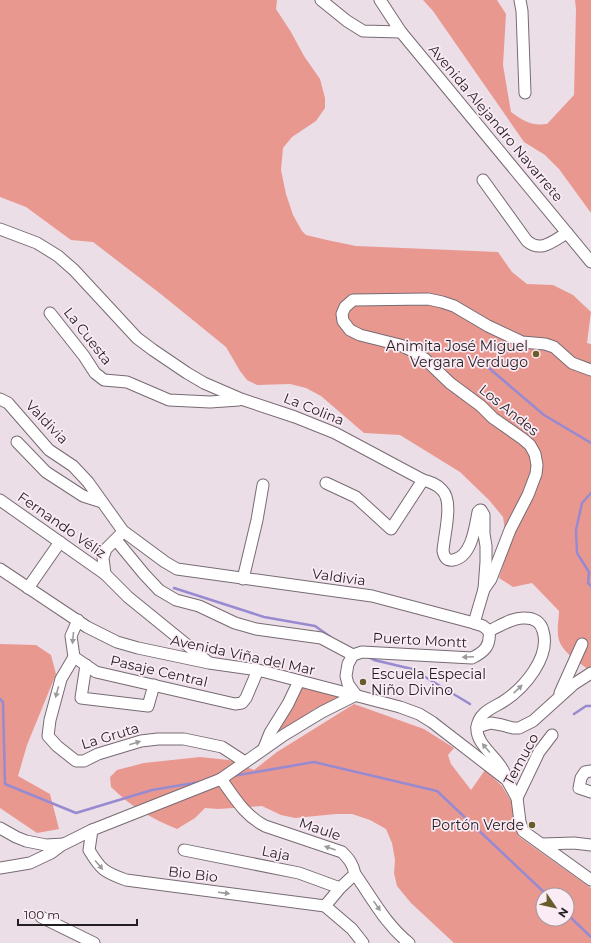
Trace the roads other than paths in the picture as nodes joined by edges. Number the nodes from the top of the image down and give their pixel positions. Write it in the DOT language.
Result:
graph roads {
  1 [pos="321,0"];
  2 [pos="380,0"];
  3 [pos="520,0"];
  4 [pos="401,32"];
  5 [pos="525,93"];
  6 [pos="483,180"];
  7 [pos="0,229"];
  8 [pos="567,233"];
  9 [pos="591,262"];
  10 [pos="50,313"];
  11 [pos="591,370"];
  12 [pos="0,399"];
  13 [pos="241,400"];
  14 [pos="17,442"];
  15 [pos="423,480"];
  16 [pos="326,483"];
  17 [pos="263,485"];
  18 [pos="0,500"];
  19 [pos="102,502"];
  20 [pos="120,536"];
  21 [pos="60,542"];
  22 [pos="0,569"];
  23 [pos="105,574"];
  24 [pos="243,579"];
  25 [pos="28,588"];
  26 [pos="484,589"];
  27 [pos="78,620"];
  28 [pos="474,623"];
  29 [pos="489,632"];
  30 [pos="582,644"];
  31 [pos="353,655"];
  32 [pos="74,656"];
  33 [pos="209,663"];
  34 [pos="86,665"];
  35 [pos="258,670"];
  36 [pos="591,673"];
  37 [pos="299,681"];
  38 [pos="154,685"];
  39 [pos="356,695"];
  40 [pos="558,699"];
  41 [pos="477,727"];
  42 [pos="552,735"];
  43 [pos="264,748"];
  44 [pos="245,762"];
  45 [pos="591,771"];
  46 [pos="221,779"];
  47 [pos="507,780"];
  48 [pos="591,792"];
  49 [pos="516,798"];
  50 [pos="0,828"];
  51 [pos="92,830"];
  52 [pos="67,842"];
  53 [pos="543,844"];
  54 [pos="591,845"];
  55 [pos="89,850"];
  56 [pos="184,850"];
  57 [pos="0,868"];
  58 [pos="355,874"];
  59 [pos="591,880"];
  60 [pos="340,888"];
  61 [pos="326,906"];
  62 [pos="42,917"];
  63 [pos="94,943"];
  64 [pos="363,943"];
  65 [pos="409,943"];
  1 -- 4 [label="street"];
  2 -- 4 [label="street, Avenida Alejandro Navarrete"];
  3 -- 5 [label="street"];
  4 -- 8 [label="street, Avenida Alejandro Navarrete"];
  6 -- 8 [label="street"];
  7 -- 13 [label="street, La Colina"];
  8 -- 9 [label="street, Avenida Alejandro Navarrete"];
  10 -- 13 [label="street, La Cuesta"];
  11 -- 26 [label="street, Los Andes"];
  12 -- 19 [label="street, Valdivia"];
  13 -- 15 [label="street, La Colina"];
  14 -- 19 [label="street"];
  15 -- 16 [label="street"];
  15 -- 26 [label="street, La Colina"];
  17 -- 24 [label="street"];
  18 -- 21 [label="street, Fernando Véliz"];
  19 -- 20 [label="street, Valdivia"];
  20 -- 23 [label="street, Fernando Véliz"];
  20 -- 24 [label="street, Valdivia"];
  20 -- 31 [label="street"];
  21 -- 23 [label="street, Fernando Véliz"];
  21 -- 25 [label="street"];
  22 -- 25 [label="street, Avenida Viña del Mar"];
  23 -- 33 [label="street"];
  24 -- 28 [label="street, Valdivia"];
  25 -- 27 [label="street, Avenida Viña del Mar"];
  26 -- 28 [label="street, Los Andes"];
  27 -- 32 [label="street, one-way"];
  27 -- 33 [label="street, Avenida Viña del Mar"];
  28 -- 29 [label="street, Valdivia"];
  29 -- 31 [label="street, Puerto Montt, one-way"];
  41 -- 29 [label="street, one-way"];
  30 -- 40 [label="street"];
  31 -- 39 [label="street"];
  32 -- 34 [label="street, Pasaje Central"];
  32 -- 44 [label="street, La Gruta, one-way"];
  33 -- 35 [label="street, Avenida Viña del Mar"];
  34 -- 38 [label="street, Pasaje Central"];
  34 -- 38 [label="street"];
  35 -- 37 [label="street, Avenida Viña del Mar"];
  35 -- 38 [label="street, Pasaje Central"];
  36 -- 40 [label="street"];
  37 -- 39 [label="street, Avenida Viña del Mar"];
  37 -- 43 [label="street"];
  39 -- 43 [label="street"];
  39 -- 47 [label="street, Avenida Viña del Mar"];
  40 -- 41 [label="street"];
  47 -- 41 [label="street, one-way"];
  42 -- 49 [label="street, Temuco"];
  43 -- 44 [label="street"];
  44 -- 46 [label="street"];
  45 -- 48 [label="street"];
  46 -- 51 [label="street"];
  58 -- 46 [label="street, Maule, one-way"];
  47 -- 49 [label="street, Avenida Viña del Mar"];
  49 -- 53 [label="street, Avenida Viña del Mar"];
  50 -- 52 [label="street"];
  51 -- 52 [label="street"];
  51 -- 55 [label="street"];
  52 -- 55 [label="street"];
  52 -- 57 [label="street"];
  53 -- 54 [label="street"];
  53 -- 59 [label="street, Avenida Viña del Mar"];
  55 -- 61 [label="street, Bio Bio, one-way"];
  56 -- 60 [label="street, Laja"];
  58 -- 60 [label="street"];
  58 -- 65 [label="street, Maule, one-way"];
  60 -- 61 [label="street"];
  61 -- 64 [label="street"];
  62 -- 63 [label="street"];
}
